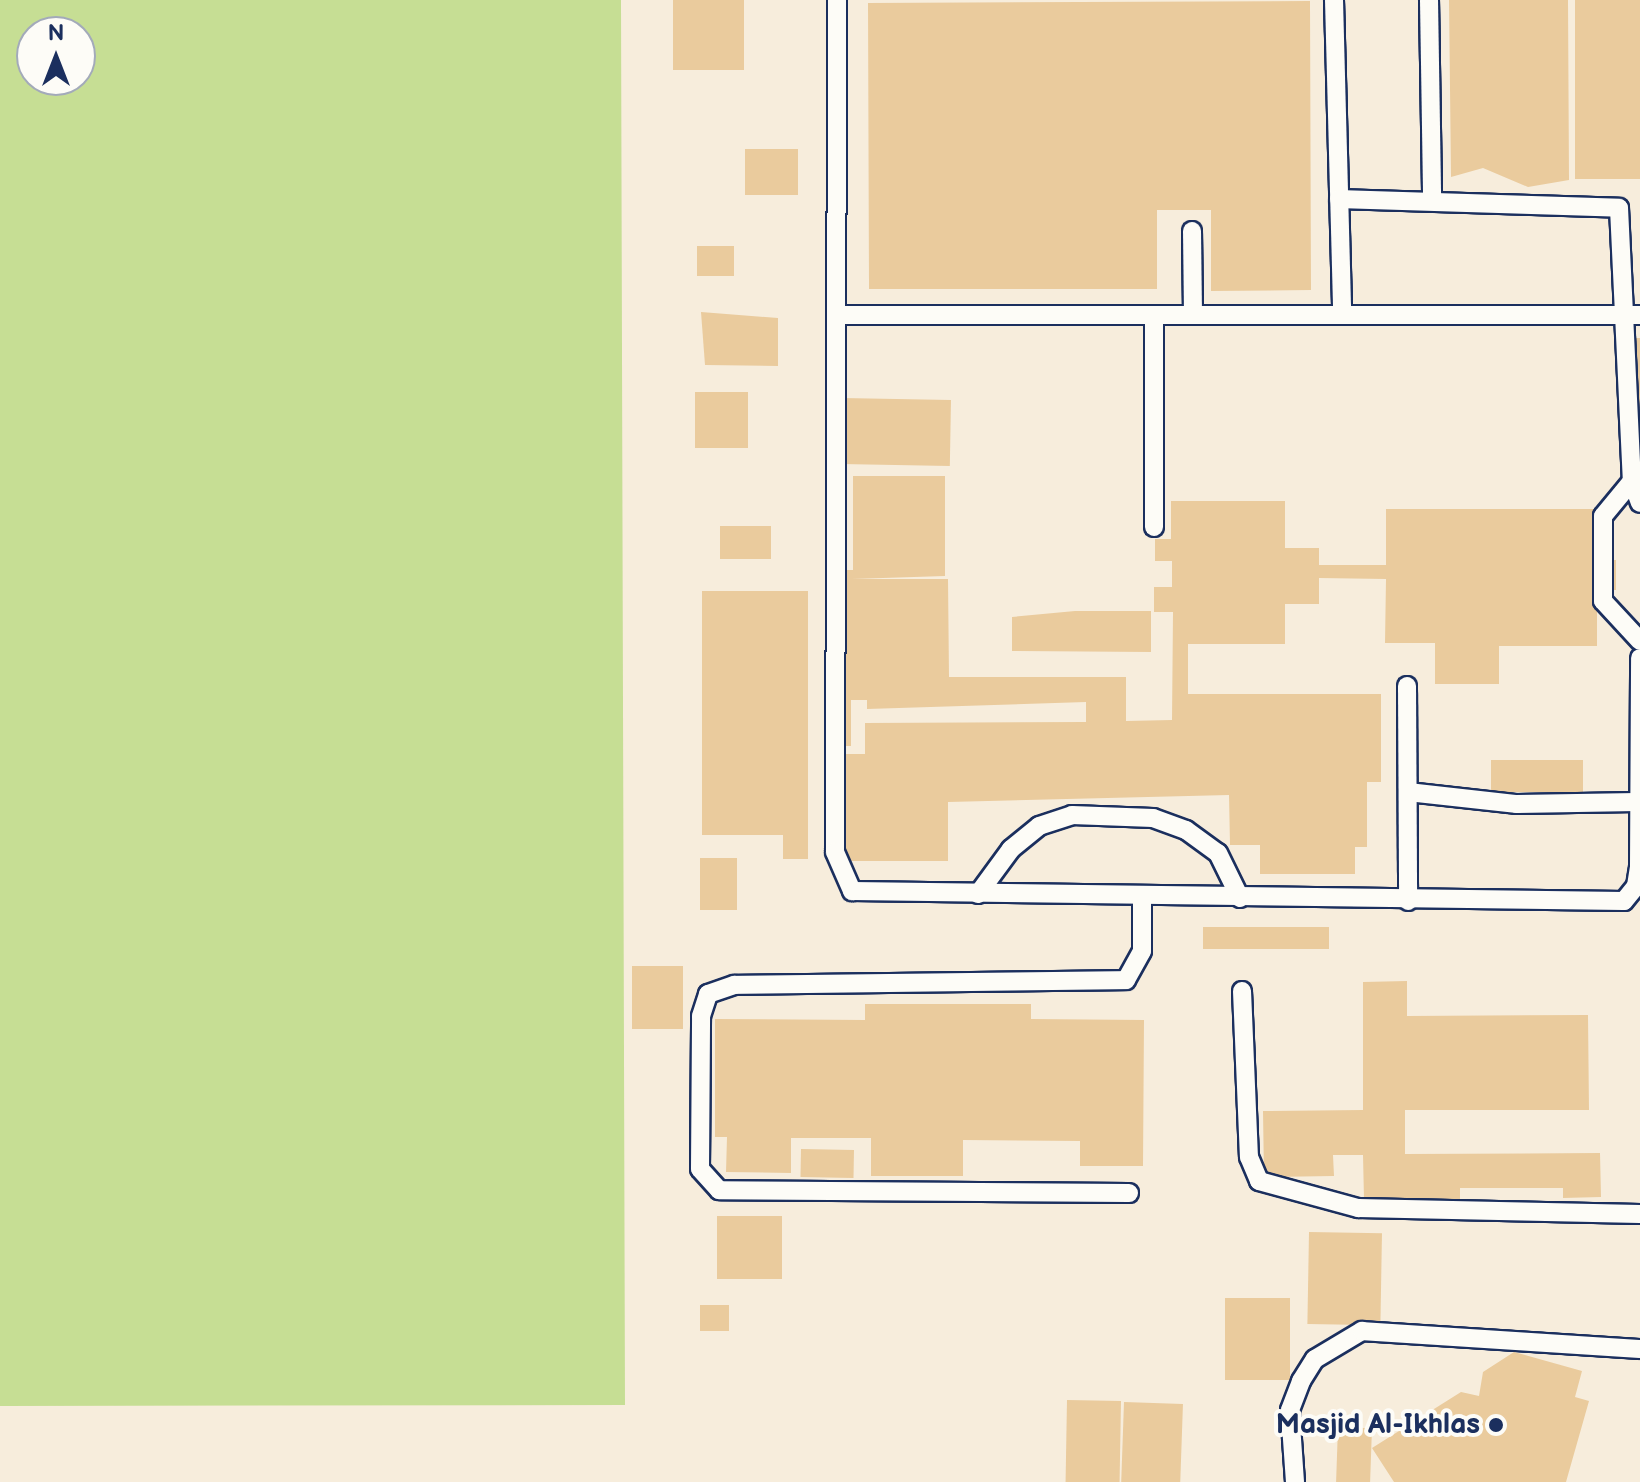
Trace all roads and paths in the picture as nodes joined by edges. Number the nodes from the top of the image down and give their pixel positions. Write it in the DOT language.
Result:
graph roads {
  1 [pos="837,0"];
  2 [pos="1334,0"];
  3 [pos="1429,0"];
  4 [pos="1432,198"];
  5 [pos="1339,199"];
  6 [pos="1192,231"];
  7 [pos="839,315"];
  8 [pos="1154,315"];
  9 [pos="1193,315"];
  10 [pos="1342,315"];
  11 [pos="1621,315"];
  12 [pos="1640,315"];
  13 [pos="1632,481"];
  14 [pos="1640,503"];
  15 [pos="1154,527"];
  16 [pos="1640,641"];
  17 [pos="1640,658"];
  18 [pos="1407,686"];
  19 [pos="1408,792"];
  20 [pos="1637,802"];
  21 [pos="978,894"];
  22 [pos="1142,898"];
  23 [pos="1240,898"];
  24 [pos="1408,901"];
  25 [pos="1242,991"];
  26 [pos="1129,1193"];
  27 [pos="1640,1214"];
  28 [pos="1640,1349"];
  29 [pos="1295,1482"];
  1 -- 7 [label="lane"];
  2 -- 5 [label="lane"];
  3 -- 4 [label="lane"];
  4 -- 5 [label="lane"];
  4 -- 11 [label="lane"];
  5 -- 10 [label="lane"];
  6 -- 9 [label="lane"];
  7 -- 8 [label="lane"];
  7 -- 21 [label="lane"];
  8 -- 9 [label="lane"];
  8 -- 15 [label="lane"];
  9 -- 10 [label="lane"];
  10 -- 11 [label="lane"];
  11 -- 12 [label="lane"];
  11 -- 13 [label="lane"];
  13 -- 14 [label="lane"];
  13 -- 16 [label="lane"];
  17 -- 20 [label="lane"];
  18 -- 19 [label="lane"];
  19 -- 20 [label="lane"];
  19 -- 24 [label="lane"];
  20 -- 24 [label="lane"];
  21 -- 22 [label="lane"];
  21 -- 23 [label="lane"];
  22 -- 23 [label="lane"];
  22 -- 26 [label="lane"];
  23 -- 24 [label="lane"];
  25 -- 27 [label="lane"];
  28 -- 29 [label="lane"];
}
